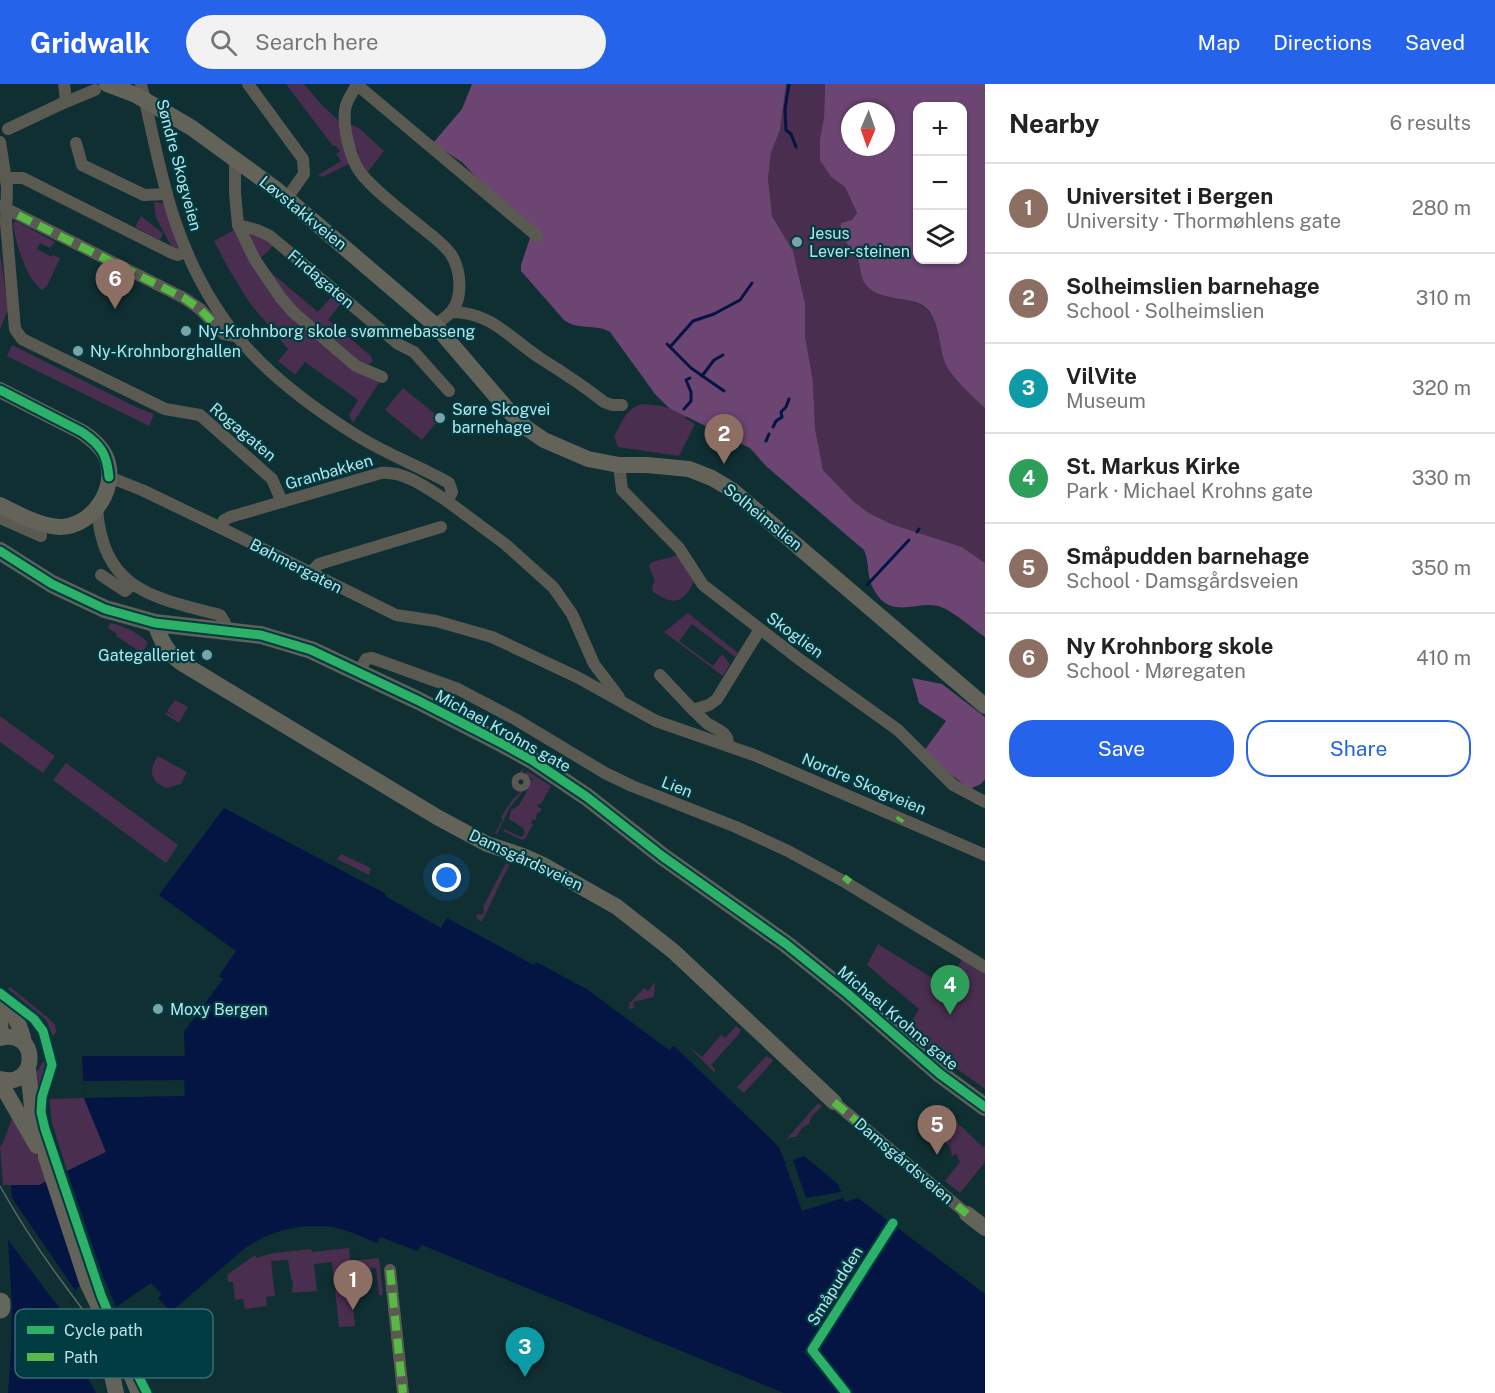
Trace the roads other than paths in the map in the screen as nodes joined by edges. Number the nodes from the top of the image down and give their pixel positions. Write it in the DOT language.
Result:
graph roads {
  1 [pos="64,84"];
  2 [pos="141,84"];
  3 [pos="248,84"];
  4 [pos="356,85"];
  5 [pos="101,87"];
  6 [pos="145,101"];
  7 [pos="61,104"];
  8 [pos="8,129"];
  9 [pos="0,142"];
  10 [pos="76,143"];
  11 [pos="235,160"];
  12 [pos="6,178"];
  13 [pos="167,194"];
  14 [pos="287,198"];
  15 [pos="3,207"];
  16 [pos="238,225"];
  17 [pos="537,236"];
  18 [pos="186,252"];
  19 [pos="451,312"];
  20 [pos="435,325"];
  21 [pos="236,336"];
  22 [pos="382,377"];
  23 [pos="0,390"];
  24 [pos="449,391"];
  25 [pos="622,405"];
  26 [pos="619,465"];
  27 [pos="109,477"];
  28 [pos="447,501"];
  29 [pos="282,502"];
  30 [pos="0,505"];
  31 [pos="97,508"];
  32 [pos="0,518"];
  33 [pos="441,527"];
  34 [pos="220,528"];
  35 [pos="41,536"];
  36 [pos="0,551"];
  37 [pos="311,572"];
  38 [pos="101,575"];
  39 [pos="132,585"];
  40 [pos="155,623"];
  41 [pos="227,632"];
  42 [pos="757,634"];
  43 [pos="359,672"];
  44 [pos="660,675"];
  45 [pos="622,701"];
  46 [pos="985,706"];
  47 [pos="693,710"];
  48 [pos="728,744"];
  49 [pos="985,802"];
  50 [pos="985,855"];
  51 [pos="985,966"];
  52 [pos="0,1001"];
  53 [pos="0,1018"];
  54 [pos="1,1038"];
  55 [pos="24,1043"];
  56 [pos="28,1069"];
  57 [pos="0,1081"];
  58 [pos="834,1102"];
  59 [pos="985,1107"];
  60 [pos="46,1157"];
  61 [pos="967,1214"];
  62 [pos="985,1228"];
  63 [pos="390,1270"];
  64 [pos="94,1298"];
  65 [pos="94,1309"];
  66 [pos="101,1309"];
  67 [pos="113,1378"];
  68 [pos="133,1378"];
  69 [pos="116,1393"];
  70 [pos="140,1393"];
  71 [pos="403,1393"];
  1 -- 7 [label="street"];
  2 -- 6 [label="street, Søndre Skogveien"];
  3 -- 14 [label="street"];
  4 -- 17 [label="street"];
  4 -- 19 [label="street"];
  5 -- 6 [label="street"];
  5 -- 7 [label="street"];
  6 -- 11 [label="street, Løvstakkveien"];
  6 -- 13 [label="street, Søndre Skogveien"];
  7 -- 8 [label="street"];
  9 -- 12 [label="street, Rogagaten"];
  10 -- 13 [label="street"];
  11 -- 14 [label="street, Løvstakkveien"];
  11 -- 16 [label="street, Firdagaten"];
  12 -- 15 [label="street, Rogagaten"];
  12 -- 18 [label="street"];
  13 -- 18 [label="street, Søndre Skogveien"];
  14 -- 20 [label="street, Løvstakkveien"];
  15 -- 21 [label="street"];
  15 -- 29 [label="street, Rogagaten"];
  16 -- 22 [label="street, Firdagaten"];
  16 -- 24 [label="street, Firdagaten"];
  18 -- 21 [label="street, Søndre Skogveien"];
  19 -- 20 [label="street"];
  19 -- 25 [label="street"];
  20 -- 26 [label="street, Solheimslien"];
  21 -- 28 [label="street, Søndre Skogveien"];
  23 -- 27 [label="street"];
  26 -- 46 [label="street, Solheimslien"];
  26 -- 49 [label="street, Skoglien"];
  27 -- 31 [label="street"];
  27 -- 34 [label="street, Bøhmergaten"];
  28 -- 29 [label="street, Granbakken"];
  28 -- 45 [label="street"];
  29 -- 34 [label="street, Granbakken"];
  30 -- 31 [label="street"];
  31 -- 39 [label="street"];
  32 -- 35 [label="street"];
  33 -- 37 [label="street"];
  34 -- 37 [label="street, Bøhmergaten"];
  36 -- 40 [label="main road, Michael Krohns gate"];
  37 -- 45 [label="street, Bøhmergaten"];
  38 -- 39 [label="street"];
  39 -- 41 [label="street"];
  40 -- 41 [label="main road, Michael Krohns gate"];
  40 -- 58 [label="street, Damsgårdsveien"];
  41 -- 43 [label="main road, Michael Krohns gate"];
  42 -- 47 [label="street"];
  43 -- 51 [label="street, Lien"];
  43 -- 59 [label="main road, Michael Krohns gate"];
  44 -- 47 [label="street, Nordre Skogveien"];
  45 -- 48 [label="street, Nordre Skogveien"];
  47 -- 48 [label="street, Nordre Skogveien"];
  48 -- 50 [label="street, Nordre Skogveien"];
  52 -- 55 [label="street"];
  53 -- 54 [label="street"];
  54 -- 55 [label="street"];
  55 -- 56 [label="street"];
  56 -- 57 [label="street"];
  56 -- 60 [label="street"];
  57 -- 60 [label="street"];
  58 -- 61 [label="street, Damsgårdsveien"];
  60 -- 64 [label="street"];
  61 -- 62 [label="street, Damsgårdsveien"];
  63 -- 71 [label="street"];
  64 -- 65 [label="street"];
  64 -- 66 [label="street"];
  67 -- 69 [label="street"];
  68 -- 70 [label="street"];
}
